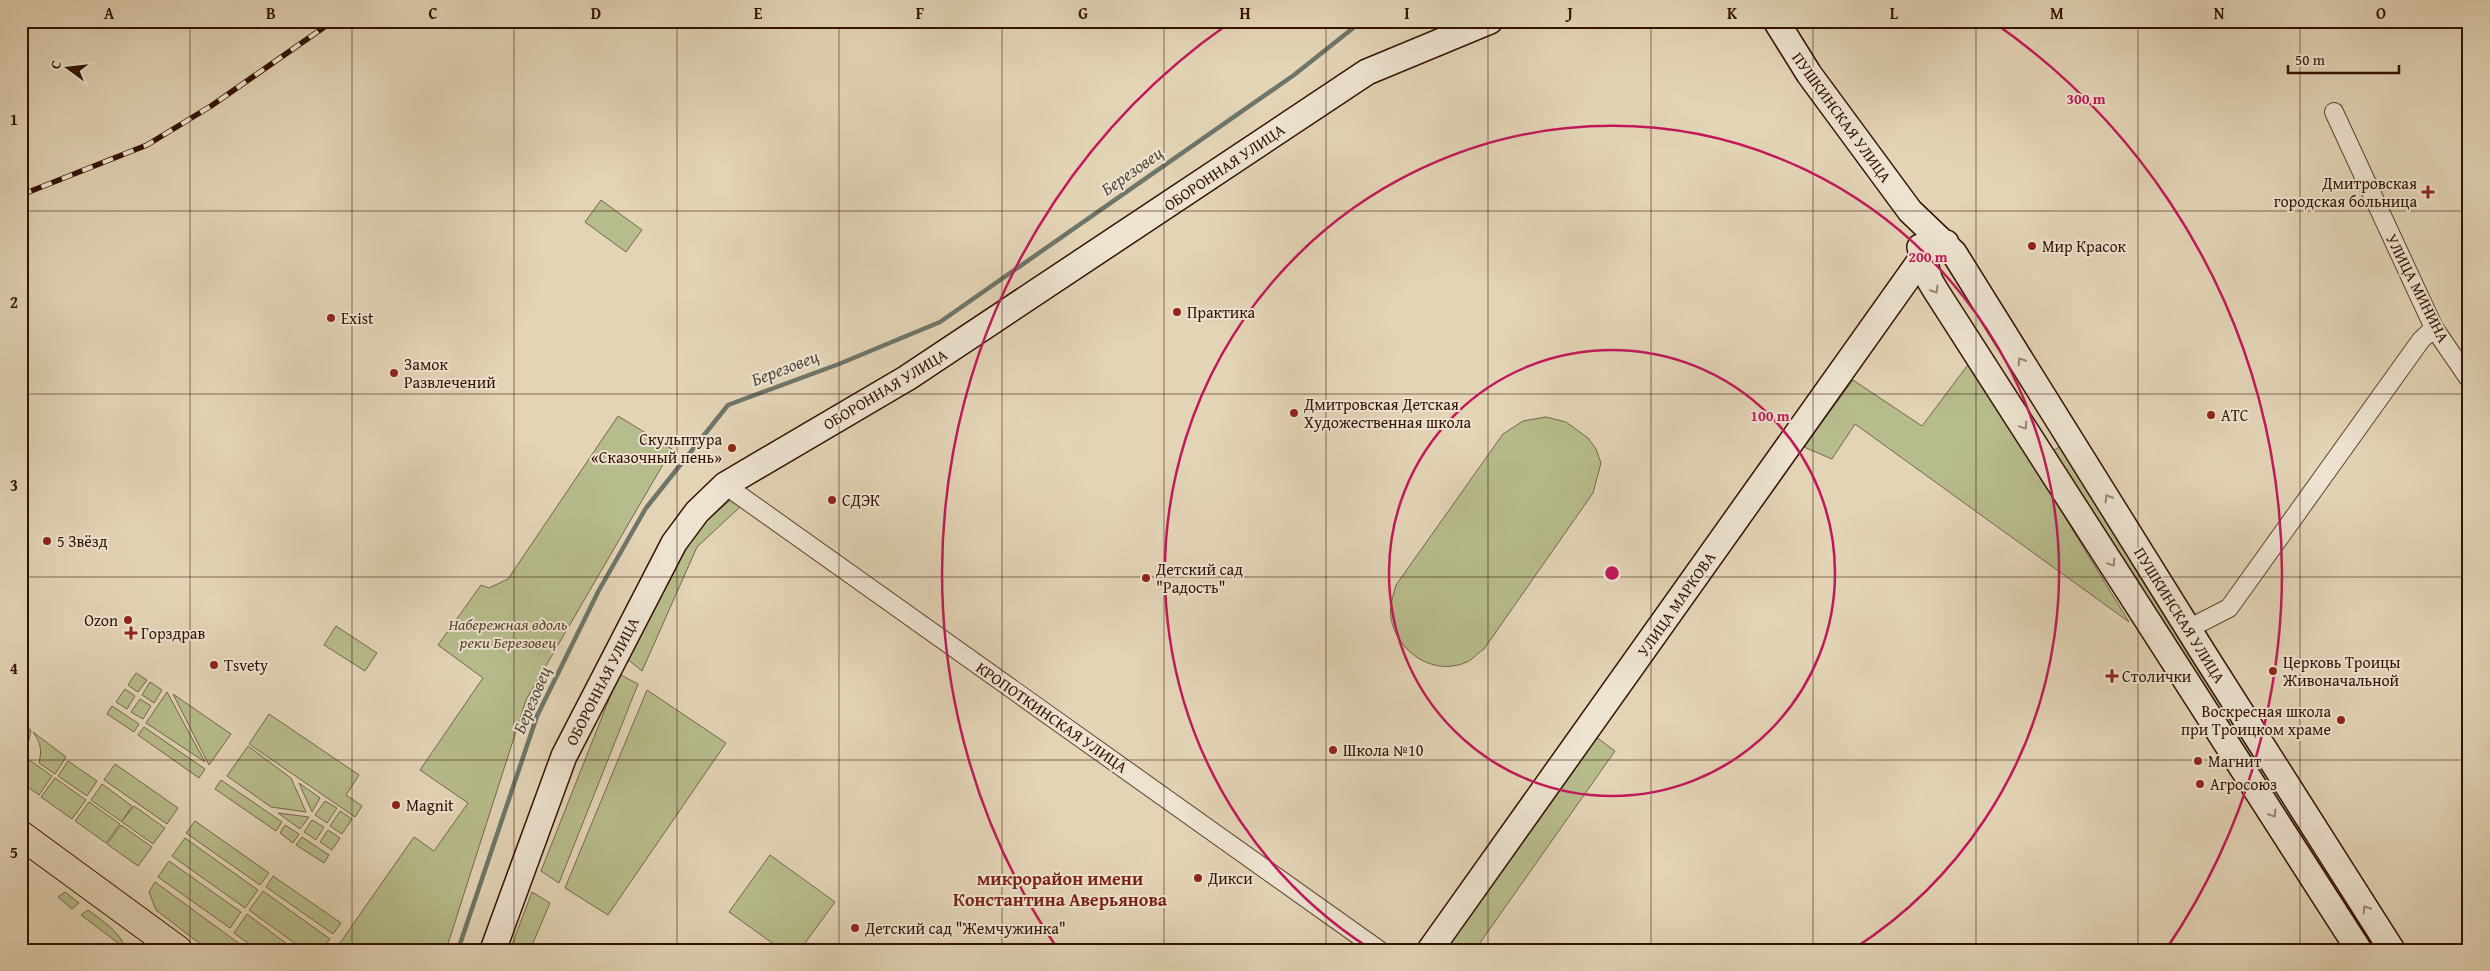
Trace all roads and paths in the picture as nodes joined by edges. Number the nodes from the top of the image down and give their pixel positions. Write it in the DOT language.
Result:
graph roads {
  1 [pos="1490,21"];
  2 [pos="1776,21"];
  3 [pos="2334,112"];
  4 [pos="1910,211"];
  5 [pos="1946,243"];
  6 [pos="1922,258"];
  7 [pos="2434,328"];
  8 [pos="2469,379"];
  9 [pos="2065,431"];
  10 [pos="2038,447"];
  11 [pos="724,485"];
  12 [pos="2188,629"];
  13 [pos="21,835"];
  14 [pos="178,950"];
  15 [pos="493,950"];
  16 [pos="1379,950"];
  17 [pos="1430,950"];
  18 [pos="2359,950"];
  19 [pos="2392,950"];
  1 -- 11 [label="street, ОБОРОННАЯ УЛИЦА"];
  2 -- 4 [label="street, ПУШКИНСКАЯ УЛИЦА"];
  3 -- 7 [label="street, УЛИЦА МИНИНА"];
  4 -- 5 [label="street, ПУШКИНСКАЯ УЛИЦА"];
  4 -- 6 [label="street, ПУШКИНСКАЯ УЛИЦА"];
  5 -- 6 [label="street"];
  9 -- 5 [label="street, ПУШКИНСКАЯ УЛИЦА, one-way"];
  6 -- 10 [label="street, ПУШКИНСКАЯ УЛИЦА, one-way"];
  6 -- 17 [label="street, УЛИЦА МАРКОВА"];
  7 -- 8 [label="street, УЛИЦА МИНИНА"];
  7 -- 12 [label="street"];
  9 -- 10 [label="street"];
  12 -- 9 [label="street, ПУШКИНСКАЯ УЛИЦА, one-way"];
  10 -- 18 [label="street, ПУШКИНСКАЯ УЛИЦА, one-way"];
  11 -- 15 [label="street, ОБОРОННАЯ УЛИЦА"];
  11 -- 16 [label="street, КРОПОТКИНСКАЯ УЛИЦА"];
  19 -- 12 [label="street, ПУШКИНСКАЯ УЛИЦА, one-way"];
  13 -- 14 [label="main road"];
}
